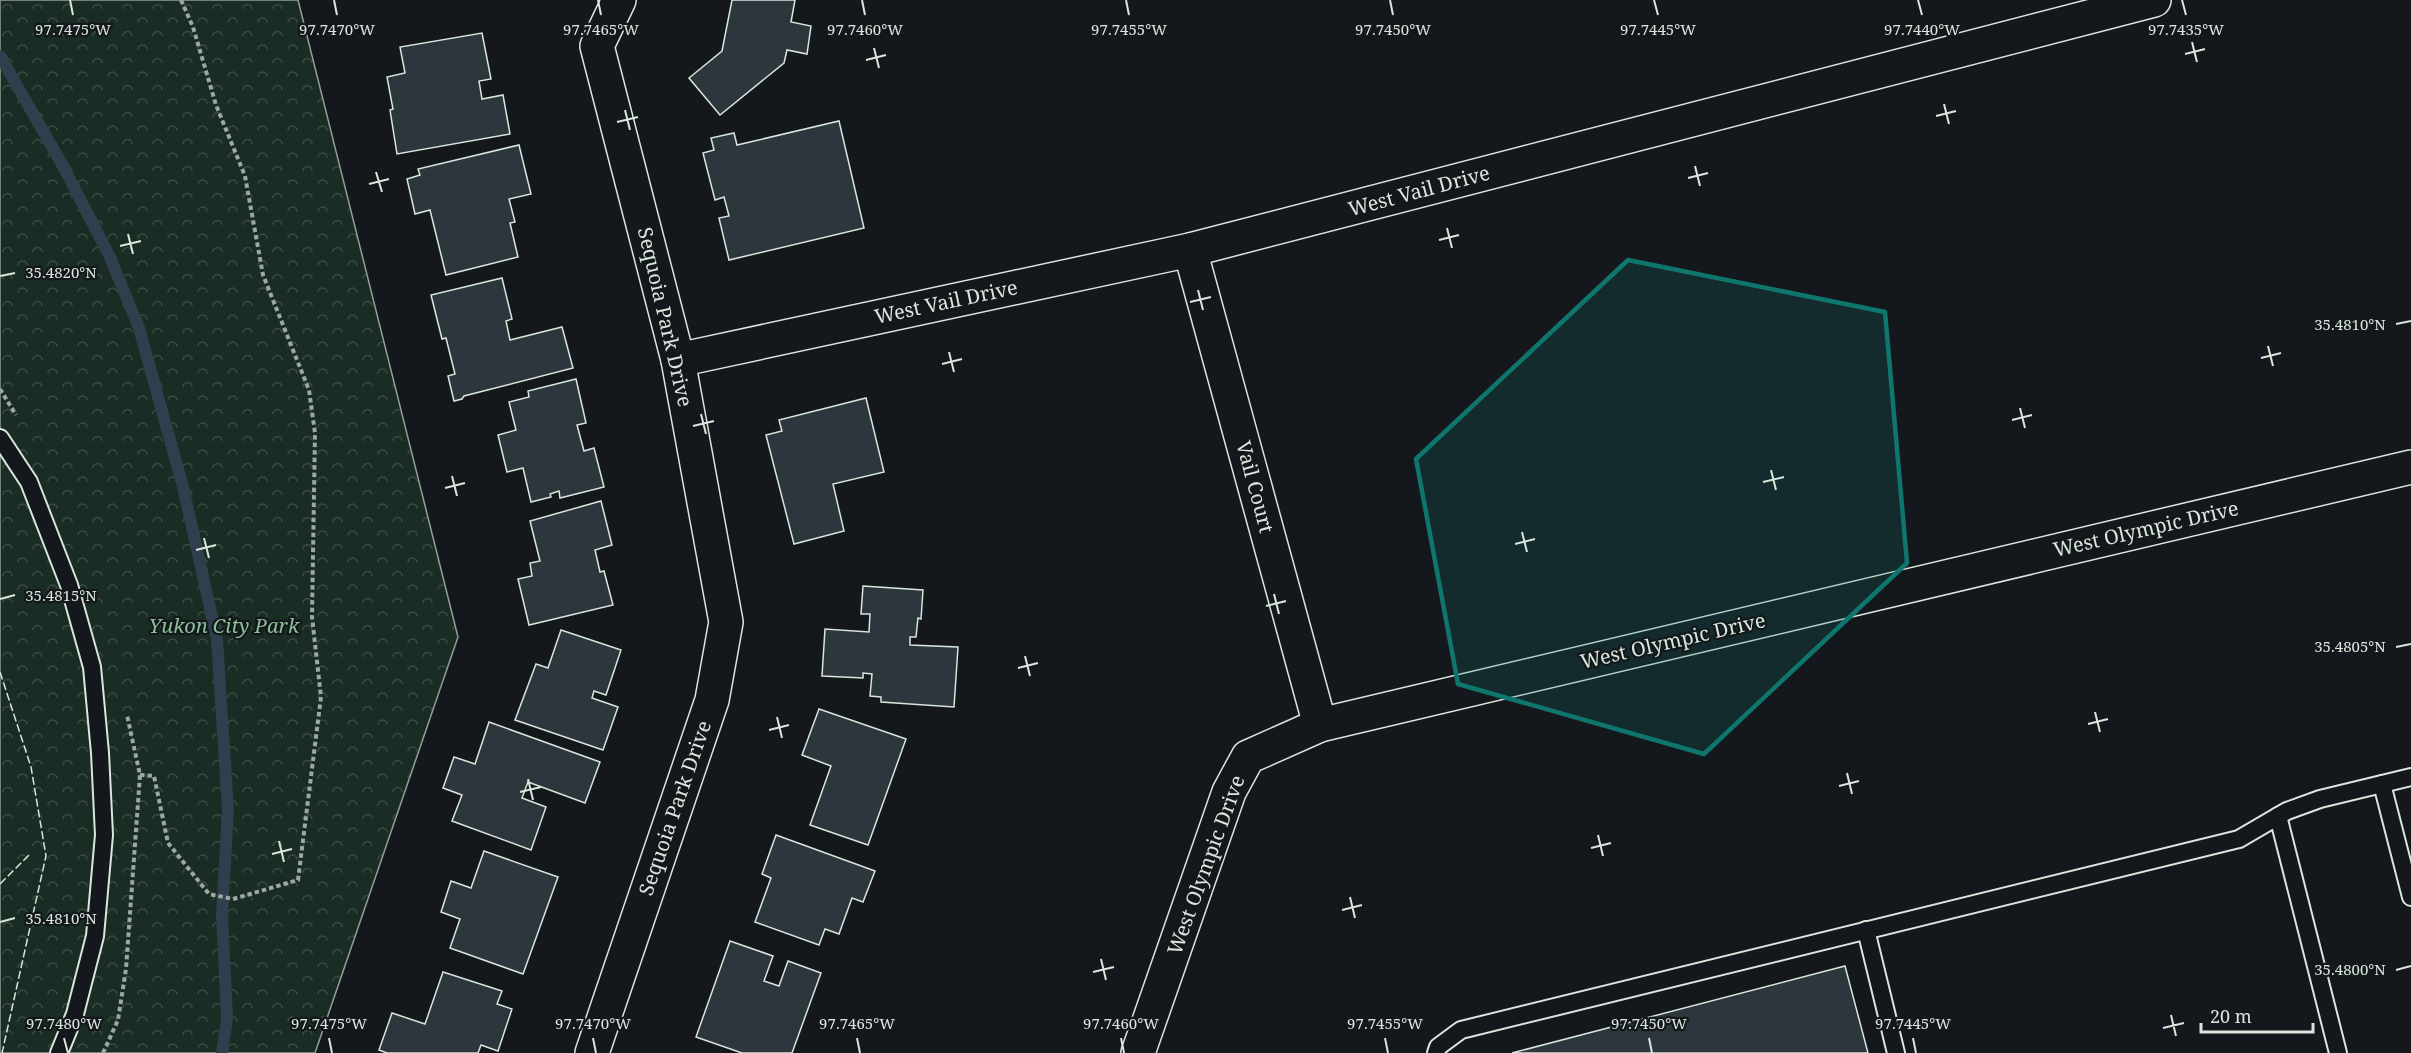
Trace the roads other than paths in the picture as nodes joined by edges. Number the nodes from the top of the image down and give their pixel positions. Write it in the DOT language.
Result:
graph roads {
  1 [pos="619,0"];
  2 [pos="2154,0"];
  3 [pos="1190,250"];
  4 [pos="678,360"];
  5 [pos="0,438"];
  6 [pos="2411,467"];
  7 [pos="1320,725"];
  8 [pos="2411,777"];
  9 [pos="2382,784"];
  10 [pos="2278,816"];
  11 [pos="2411,897"];
  12 [pos="1866,930"];
  13 [pos="58,1053"];
  14 [pos="592,1053"];
  15 [pos="1138,1053"];
  16 [pos="1436,1053"];
  17 [pos="1896,1053"];
  18 [pos="2338,1053"];
  1 -- 4 [label="street, Sequoia Park Drive"];
  2 -- 3 [label="street, West Vail Drive"];
  3 -- 4 [label="street, West Vail Drive"];
  3 -- 7 [label="street, Vail Court"];
  4 -- 14 [label="street, Sequoia Park Drive"];
  5 -- 13 [label="lane"];
  6 -- 7 [label="street, West Olympic Drive"];
  7 -- 15 [label="street, West Olympic Drive"];
  8 -- 9 [label="lane"];
  9 -- 10 [label="lane"];
  9 -- 11 [label="lane"];
  10 -- 12 [label="lane"];
  10 -- 18 [label="lane"];
  12 -- 16 [label="lane"];
  12 -- 17 [label="lane"];
}
